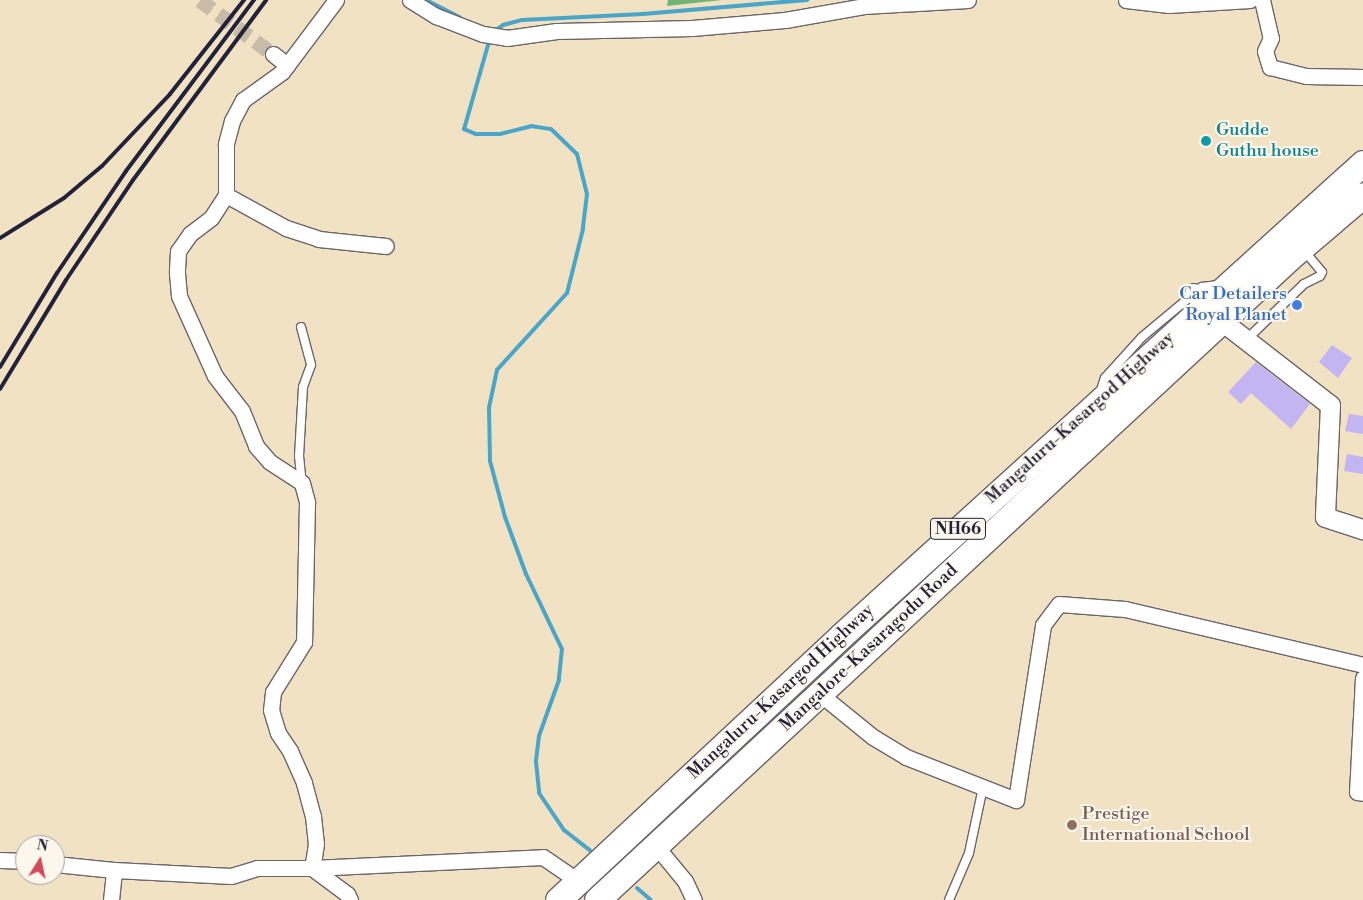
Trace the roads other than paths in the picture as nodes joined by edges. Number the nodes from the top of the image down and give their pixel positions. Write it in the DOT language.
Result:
graph roads {
  1 [pos="336,0"];
  2 [pos="410,0"];
  3 [pos="968,0"];
  4 [pos="1126,0"];
  5 [pos="1250,0"];
  6 [pos="1262,0"];
  7 [pos="273,54"];
  8 [pos="287,64"];
  9 [pos="1363,77"];
  10 [pos="1363,163"];
  11 [pos="226,195"];
  12 [pos="1363,195"];
  13 [pos="386,246"];
  14 [pos="1302,247"];
  15 [pos="1199,299"];
  16 [pos="1223,322"];
  17 [pos="301,327"];
  18 [pos="1246,340"];
  19 [pos="302,483"];
  20 [pos="1363,529"];
  21 [pos="1363,665"];
  22 [pos="1363,678"];
  23 [pos="820,694"];
  24 [pos="983,787"];
  25 [pos="1363,793"];
  26 [pos="656,846"];
  27 [pos="0,860"];
  28 [pos="15,861"];
  29 [pos="65,865"];
  30 [pos="312,868"];
  31 [pos="114,870"];
  32 [pos="578,881"];
  33 [pos="111,900"];
  34 [pos="350,900"];
  35 [pos="558,900"];
  36 [pos="597,900"];
  37 [pos="694,900"];
  38 [pos="949,900"];
  1 -- 8 [label="street"];
  2 -- 3 [label="street"];
  4 -- 5 [label="street"];
  6 -- 9 [label="street"];
  7 -- 8 [label="street"];
  8 -- 11 [label="street"];
  10 -- 15 [label="highway, Mangaluru-Kasargod Highway / NH66"];
  11 -- 13 [label="street"];
  11 -- 19 [label="street"];
  12 -- 14 [label="highway, Mangalore-Kasaragodu Road / NH66"];
  14 -- 16 [label="highway, Mangalore-Kasaragodu Road / NH66"];
  14 -- 18 [label="lane"];
  15 -- 16 [label="street"];
  15 -- 32 [label="highway, Mangaluru-Kasargod Highway / NH66"];
  16 -- 18 [label="street"];
  16 -- 23 [label="highway, Mangalore-Kasaragodu Road / NH66"];
  17 -- 19 [label="lane"];
  18 -- 20 [label="street"];
  19 -- 30 [label="street"];
  21 -- 24 [label="street"];
  22 -- 25 [label="street"];
  23 -- 24 [label="street"];
  23 -- 26 [label="highway, Mangalore-Kasaragodu Road / NH66"];
  24 -- 38 [label="lane"];
  26 -- 36 [label="highway, Mangalore-Kasaragodu Road / NH66"];
  26 -- 37 [label="street"];
  27 -- 28 [label="street"];
  29 -- 31 [label="street"];
  30 -- 31 [label="street"];
  30 -- 32 [label="street"];
  30 -- 34 [label="street"];
  31 -- 33 [label="street"];
  32 -- 35 [label="highway, Mangaluru-Kasargod Highway / NH66"];
}
